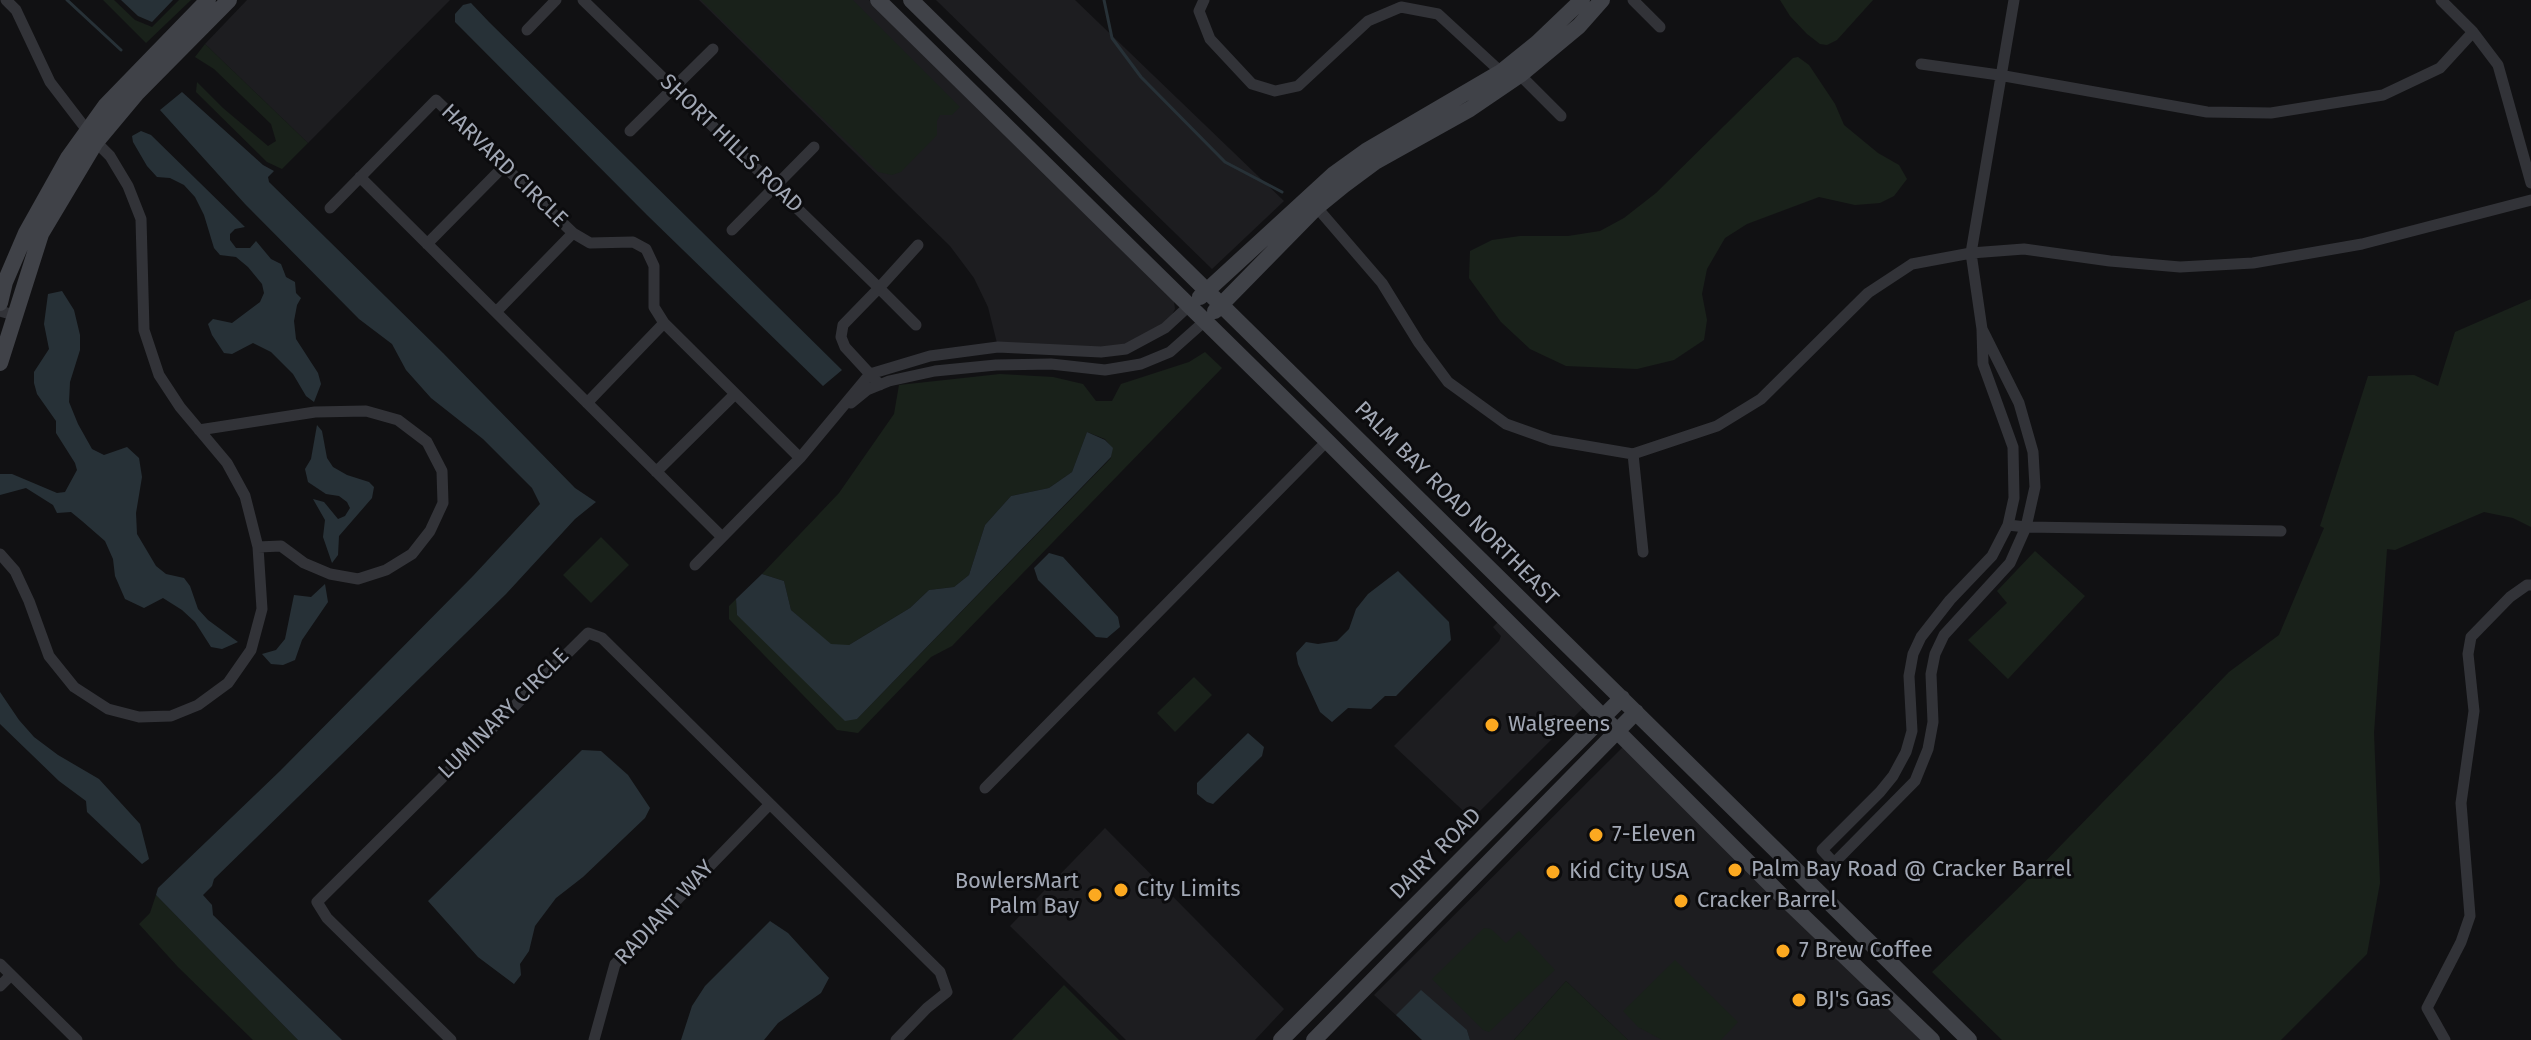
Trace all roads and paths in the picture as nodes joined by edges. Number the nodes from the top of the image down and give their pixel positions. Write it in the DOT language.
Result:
graph roads {
  1 [pos="6,0"];
  2 [pos="208,0"];
  3 [pos="229,0"];
  4 [pos="556,0"];
  5 [pos="583,0"];
  6 [pos="878,0"];
  7 [pos="911,0"];
  8 [pos="1204,0"];
  9 [pos="1582,0"];
  10 [pos="1602,0"];
  11 [pos="1633,0"];
  12 [pos="2014,0"];
  13 [pos="2441,0"];
  14 [pos="1660,27"];
  15 [pos="527,30"];
  16 [pos="2473,32"];
  17 [pos="713,49"];
  18 [pos="1921,64"];
  19 [pos="1501,72"];
  20 [pos="988,75"];
  21 [pos="1520,75"];
  22 [pos="1999,75"];
  23 [pos="956,76"];
  24 [pos="673,88"];
  25 [pos="979,99"];
  26 [pos="1018,105"];
  27 [pos="1561,116"];
  28 [pos="630,131"];
  29 [pos="91,136"];
  30 [pos="814,147"];
  31 [pos="504,166"];
  32 [pos="360,177"];
  33 [pos="2531,183"];
  34 [pos="775,187"];
  35 [pos="2531,200"];
  36 [pos="1312,202"];
  37 [pos="330,208"];
  38 [pos="732,230"];
  39 [pos="573,233"];
  40 [pos="427,244"];
  41 [pos="918,245"];
  42 [pos="1971,253"];
  43 [pos="879,288"];
  44 [pos="1207,290"];
  45 [pos="0,303"];
  46 [pos="1190,305"];
  47 [pos="1222,305"];
  48 [pos="496,312"];
  49 [pos="7,313"];
  50 [pos="1206,320"];
  51 [pos="664,323"];
  52 [pos="916,325"];
  53 [pos="1982,329"];
  54 [pos="4,331"];
  55 [pos="0,363"];
  56 [pos="870,374"];
  57 [pos="880,385"];
  58 [pos="735,394"];
  59 [pos="587,403"];
  60 [pos="826,425"];
  61 [pos="199,430"];
  62 [pos="1359,440"];
  63 [pos="1327,441"];
  64 [pos="1633,454"];
  65 [pos="800,458"];
  66 [pos="656,472"];
  67 [pos="2008,525"];
  68 [pos="2026,527"];
  69 [pos="2281,531"];
  70 [pos="722,537"];
  71 [pos="258,547"];
  72 [pos="1643,552"];
  73 [pos="0,554"];
  74 [pos="695,565"];
  75 [pos="2531,585"];
  76 [pos="1622,698"];
  77 [pos="1636,712"];
  78 [pos="1603,716"];
  79 [pos="1617,731"];
  80 [pos="985,788"];
  81 [pos="769,805"];
  82 [pos="1413,938"];
  83 [pos="1381,940"];
  84 [pos="1396,956"];
  85 [pos="1363,957"];
  86 [pos="0,964"];
  87 [pos="11,975"];
  88 [pos="0,986"];
  89 [pos="1285,1039"];
  90 [pos="77,1040"];
  91 [pos="451,1040"];
  92 [pos="594,1040"];
  93 [pos="896,1040"];
  94 [pos="1314,1040"];
  95 [pos="1932,1040"];
  96 [pos="1969,1040"];
  97 [pos="2445,1040"];
  1 -- 29 [label="street"];
  2 -- 29 [label="main road"];
  3 -- 29 [label="main road"];
  4 -- 15 [label="street"];
  5 -- 24 [label="street, SHORT HILLS ROAD"];
  6 -- 23 [label="main road, PALM BAY ROAD NORTHEAST"];
  7 -- 20 [label="main road, PALM BAY ROAD NORTHEAST"];
  8 -- 19 [label="street"];
  9 -- 19 [label="main road"];
  10 -- 21 [label="main road"];
  11 -- 14 [label="street"];
  12 -- 22 [label="street"];
  13 -- 16 [label="street"];
  16 -- 22 [label="street"];
  16 -- 33 [label="street"];
  17 -- 24 [label="street"];
  18 -- 22 [label="street"];
  19 -- 21 [label="street"];
  19 -- 36 [label="main road"];
  20 -- 23 [label="main road"];
  20 -- 26 [label="main road, PALM BAY ROAD NORTHEAST"];
  21 -- 27 [label="street"];
  21 -- 36 [label="main road"];
  22 -- 42 [label="street"];
  23 -- 25 [label="main road, PALM BAY ROAD NORTHEAST"];
  24 -- 28 [label="street"];
  24 -- 34 [label="street, SHORT HILLS ROAD"];
  25 -- 26 [label="main road"];
  25 -- 46 [label="main road, PALM BAY ROAD NORTHEAST"];
  26 -- 44 [label="main road, PALM BAY ROAD NORTHEAST"];
  29 -- 45 [label="main road"];
  29 -- 49 [label="main road"];
  29 -- 61 [label="street"];
  30 -- 34 [label="street"];
  31 -- 32 [label="street, HARVARD CIRCLE"];
  31 -- 39 [label="street, HARVARD CIRCLE"];
  31 -- 40 [label="street"];
  32 -- 37 [label="street, HARVARD CIRCLE"];
  32 -- 40 [label="street"];
  34 -- 38 [label="street"];
  34 -- 43 [label="street, SHORT HILLS ROAD"];
  35 -- 42 [label="street"];
  36 -- 44 [label="main road"];
  36 -- 47 [label="main road"];
  36 -- 64 [label="street"];
  39 -- 48 [label="street"];
  39 -- 51 [label="street, HARVARD CIRCLE"];
  40 -- 48 [label="street"];
  41 -- 43 [label="street"];
  42 -- 53 [label="street"];
  42 -- 64 [label="street"];
  43 -- 52 [label="street, SHORT HILLS ROAD"];
  43 -- 56 [label="street"];
  44 -- 46 [label="main road"];
  44 -- 47 [label="main road, PALM BAY ROAD NORTHEAST"];
  46 -- 50 [label="main road, PALM BAY ROAD NORTHEAST"];
  46 -- 56 [label="street"];
  47 -- 50 [label="main road"];
  47 -- 62 [label="main road, PALM BAY ROAD NORTHEAST"];
  48 -- 59 [label="street"];
  49 -- 54 [label="main road"];
  50 -- 57 [label="street"];
  50 -- 63 [label="main road, PALM BAY ROAD NORTHEAST"];
  51 -- 58 [label="street, HARVARD CIRCLE"];
  51 -- 59 [label="street"];
  53 -- 67 [label="street"];
  53 -- 68 [label="street"];
  54 -- 55 [label="main road"];
  56 -- 57 [label="street"];
  56 -- 60 [label="street"];
  57 -- 60 [label="street"];
  58 -- 65 [label="street, HARVARD CIRCLE"];
  58 -- 66 [label="street"];
  59 -- 66 [label="street"];
  60 -- 65 [label="street"];
  61 -- 71 [label="street"];
  61 -- 71 [label="street"];
  62 -- 63 [label="main road"];
  62 -- 76 [label="main road, PALM BAY ROAD NORTHEAST"];
  63 -- 78 [label="main road, PALM BAY ROAD NORTHEAST"];
  63 -- 80 [label="street"];
  64 -- 72 [label="street"];
  65 -- 70 [label="street"];
  66 -- 70 [label="street"];
  67 -- 68 [label="street"];
  67 -- 68 [label="street"];
  68 -- 69 [label="street"];
  70 -- 74 [label="street"];
  71 -- 73 [label="street"];
  75 -- 97 [label="street"];
  76 -- 77 [label="main road, PALM BAY ROAD NORTHEAST"];
  76 -- 78 [label="main road, DAIRY ROAD"];
  77 -- 79 [label="main road, DAIRY ROAD"];
  77 -- 96 [label="main road, PALM BAY ROAD NORTHEAST"];
  78 -- 79 [label="main road, PALM BAY ROAD NORTHEAST"];
  78 -- 83 [label="main road, DAIRY ROAD"];
  79 -- 82 [label="main road, DAIRY ROAD"];
  79 -- 95 [label="main road, PALM BAY ROAD NORTHEAST"];
  81 -- 91 [label="street, LUMINARY CIRCLE"];
  81 -- 92 [label="street, RADIANT WAY"];
  81 -- 93 [label="street, LUMINARY CIRCLE"];
  82 -- 83 [label="main road"];
  82 -- 84 [label="main road, DAIRY ROAD"];
  83 -- 85 [label="main road, DAIRY ROAD"];
  84 -- 85 [label="main road"];
  84 -- 94 [label="main road, DAIRY ROAD"];
  85 -- 89 [label="main road, DAIRY ROAD"];
  86 -- 87 [label="street"];
  87 -- 88 [label="street"];
  87 -- 90 [label="street"];
}
